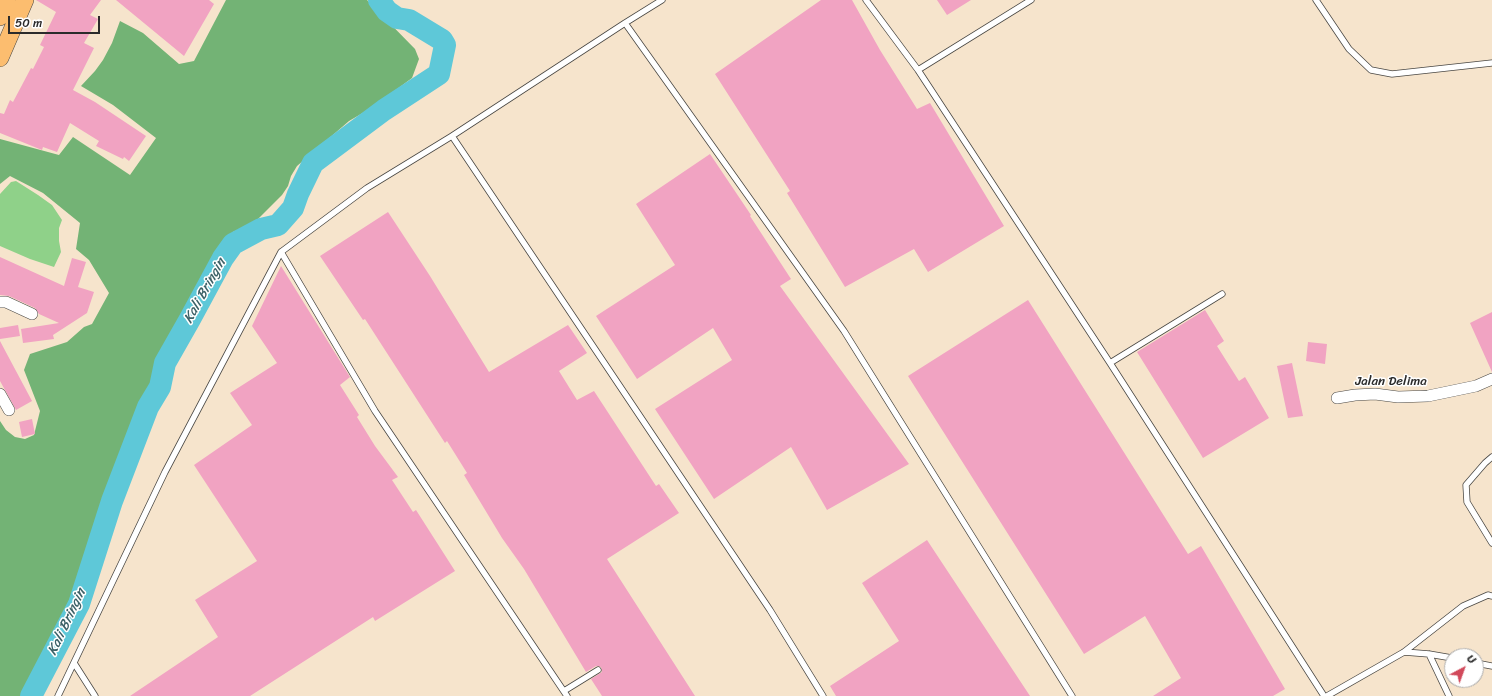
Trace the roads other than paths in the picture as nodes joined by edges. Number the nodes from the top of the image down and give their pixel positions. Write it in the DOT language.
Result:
graph roads {
  1 [pos="7,0"];
  2 [pos="25,0"];
  3 [pos="662,0"];
  4 [pos="866,0"];
  5 [pos="1031,0"];
  6 [pos="1316,0"];
  7 [pos="0,17"];
  8 [pos="625,23"];
  9 [pos="0,58"];
  10 [pos="1492,63"];
  11 [pos="918,70"];
  12 [pos="452,136"];
  13 [pos="281,252"];
  14 [pos="1222,294"];
  15 [pos="0,302"];
  16 [pos="32,314"];
  17 [pos="1110,363"];
  18 [pos="1492,379"];
  19 [pos="0,394"];
  20 [pos="1337,398"];
  21 [pos="9,410"];
  22 [pos="1492,457"];
  23 [pos="1492,542"];
  24 [pos="1492,596"];
  25 [pos="1404,652"];
  26 [pos="1429,654"];
  27 [pos="1444,657"];
  28 [pos="74,663"];
  29 [pos="598,670"];
  30 [pos="566,694"];
  31 [pos="1447,695"];
  32 [pos="58,696"];
  33 [pos="95,696"];
  34 [pos="823,696"];
  35 [pos="1072,696"];
  36 [pos="1326,696"];
  1 -- 7 [label="main road"];
  2 -- 9 [label="main road"];
  3 -- 8 [label="lane"];
  4 -- 11 [label="lane"];
  5 -- 11 [label="lane"];
  6 -- 10 [label="lane"];
  8 -- 12 [label="lane"];
  8 -- 35 [label="lane"];
  11 -- 17 [label="lane"];
  12 -- 13 [label="lane"];
  12 -- 34 [label="lane"];
  13 -- 28 [label="lane"];
  13 -- 30 [label="lane"];
  14 -- 17 [label="lane"];
  15 -- 16 [label="street"];
  17 -- 36 [label="lane"];
  18 -- 20 [label="street, Jalan Delima"];
  19 -- 21 [label="street"];
  22 -- 23 [label="lane"];
  24 -- 25 [label="lane"];
  25 -- 26 [label="lane"];
  25 -- 36 [label="lane"];
  26 -- 27 [label="lane"];
  26 -- 31 [label="lane"];
  28 -- 32 [label="lane"];
  28 -- 33 [label="lane"];
  29 -- 30 [label="lane"];
}
